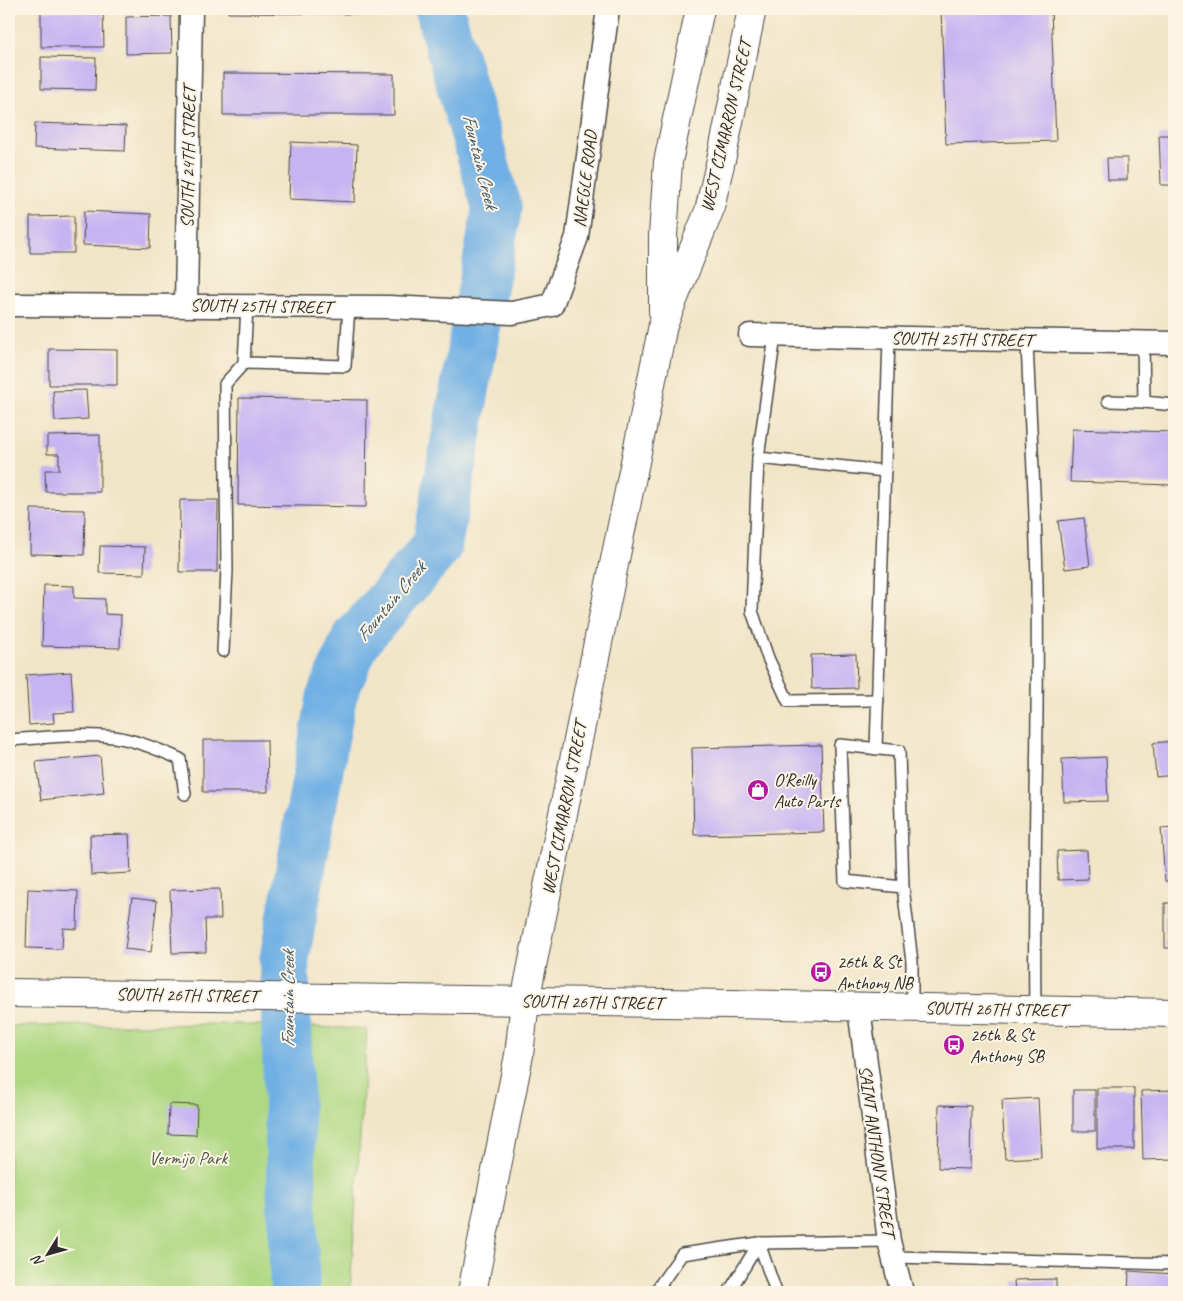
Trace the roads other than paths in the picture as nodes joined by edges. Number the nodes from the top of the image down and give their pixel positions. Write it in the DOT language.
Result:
graph roads {
  1 [pos="192,9"];
  2 [pos="608,9"];
  3 [pos="700,9"];
  4 [pos="752,9"];
  5 [pos="9,305"];
  6 [pos="186,305"];
  7 [pos="247,306"];
  8 [pos="348,307"];
  9 [pos="512,313"];
  10 [pos="663,325"];
  11 [pos="750,335"];
  12 [pos="775,336"];
  13 [pos="889,338"];
  14 [pos="1027,340"];
  15 [pos="1143,343"];
  16 [pos="1174,344"];
  17 [pos="244,363"];
  18 [pos="1108,401"];
  19 [pos="1144,402"];
  20 [pos="1174,405"];
  21 [pos="758,458"];
  22 [pos="885,471"];
  23 [pos="223,651"];
  24 [pos="878,700"];
  25 [pos="9,740"];
  26 [pos="876,749"];
  27 [pos="185,794"];
  28 [pos="902,887"];
  29 [pos="9,994"];
  30 [pos="525,1001"];
  31 [pos="859,1008"];
  32 [pos="912,1008"];
  33 [pos="1035,1009"];
  34 [pos="1174,1013"];
  35 [pos="759,1243"];
  36 [pos="892,1249"];
  37 [pos="1174,1264"];
  38 [pos="472,1292"];
  39 [pos="655,1292"];
  40 [pos="729,1292"];
  41 [pos="776,1292"];
  42 [pos="902,1292"];
  1 -- 6 [label="street, SOUTH 24TH STREET"];
  2 -- 9 [label="street, NAEGLE ROAD"];
  3 -- 10 [label="main road, WEST CIMARRON STREET"];
  4 -- 10 [label="main road, WEST CIMARRON STREET"];
  5 -- 6 [label="street, SOUTH 25TH STREET"];
  6 -- 7 [label="street, SOUTH 25TH STREET"];
  7 -- 8 [label="street, SOUTH 25TH STREET"];
  7 -- 17 [label="lane"];
  8 -- 9 [label="street, SOUTH 25TH STREET"];
  8 -- 17 [label="lane"];
  10 -- 30 [label="main road, WEST CIMARRON STREET"];
  11 -- 12 [label="street, SOUTH 25TH STREET"];
  12 -- 13 [label="street, SOUTH 25TH STREET"];
  12 -- 21 [label="lane"];
  13 -- 14 [label="street, SOUTH 25TH STREET"];
  13 -- 22 [label="lane"];
  14 -- 15 [label="street, SOUTH 25TH STREET"];
  14 -- 33 [label="lane"];
  15 -- 16 [label="street, SOUTH 25TH STREET"];
  15 -- 19 [label="lane"];
  17 -- 23 [label="lane"];
  18 -- 19 [label="lane"];
  19 -- 20 [label="lane"];
  21 -- 22 [label="lane"];
  21 -- 24 [label="lane"];
  22 -- 24 [label="lane"];
  24 -- 26 [label="lane"];
  25 -- 27 [label="lane"];
  26 -- 28 [label="lane"];
  26 -- 28 [label="lane"];
  28 -- 32 [label="lane"];
  29 -- 30 [label="main road, SOUTH 26TH STREET"];
  30 -- 31 [label="main road, SOUTH 26TH STREET"];
  30 -- 38 [label="main road, WEST CIMARRON STREET"];
  31 -- 32 [label="main road, SOUTH 26TH STREET"];
  31 -- 36 [label="street, SAINT ANTHONY STREET"];
  32 -- 33 [label="main road, SOUTH 26TH STREET"];
  33 -- 34 [label="main road, SOUTH 26TH STREET"];
  35 -- 36 [label="lane"];
  35 -- 39 [label="lane"];
  35 -- 40 [label="lane"];
  35 -- 41 [label="lane"];
  36 -- 37 [label="lane"];
  36 -- 42 [label="street, SAINT ANTHONY STREET"];
}
